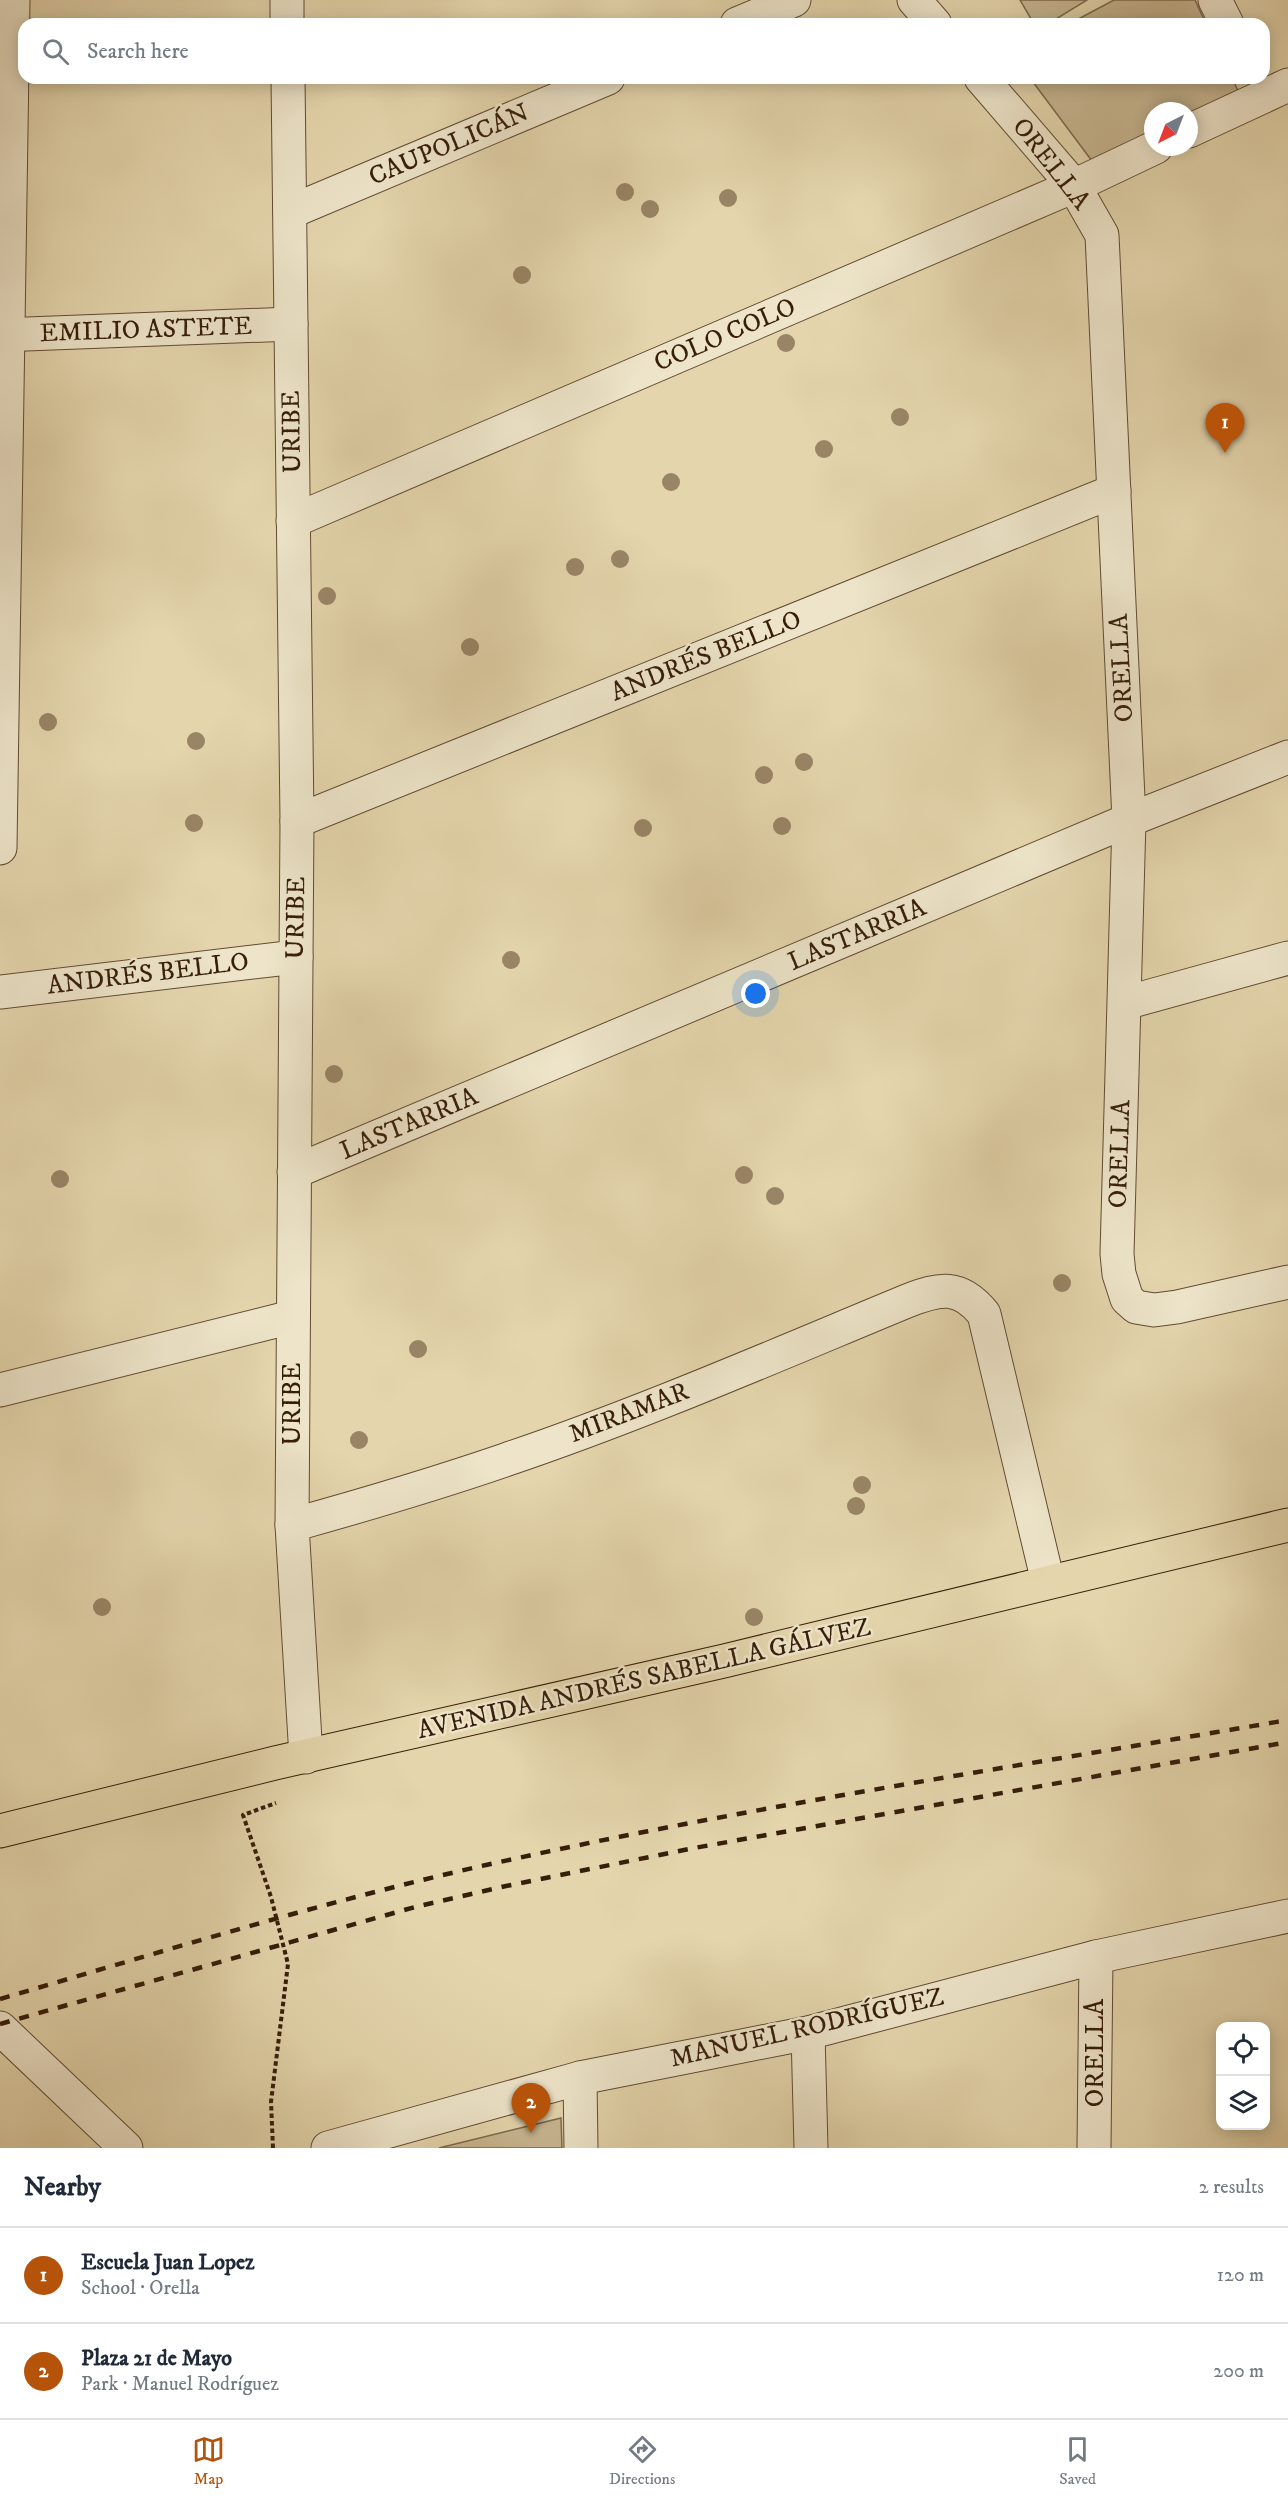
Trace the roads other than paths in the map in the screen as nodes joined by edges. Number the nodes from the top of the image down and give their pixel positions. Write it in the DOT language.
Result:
graph roads {
  1 [pos="13,0"];
  2 [pos="287,0"];
  3 [pos="794,0"];
  4 [pos="914,0"];
  5 [pos="1215,0"];
  6 [pos="287,18"];
  7 [pos="751,18"];
  8 [pos="930,18"];
  9 [pos="1224,18"];
  10 [pos="288,84"];
  11 [pos="594,84"];
  12 [pos="986,84"];
  13 [pos="1269,86"];
  14 [pos="1198,126"];
  15 [pos="1144,153"];
  16 [pos="1074,186"];
  17 [pos="290,212"];
  18 [pos="291,324"];
  19 [pos="4,335"];
  20 [pos="1114,491"];
  21 [pos="293,521"];
  22 [pos="1288,757"];
  23 [pos="1,796"];
  24 [pos="1129,820"];
  25 [pos="297,821"];
  26 [pos="0,848"];
  27 [pos="296,957"];
  28 [pos="1288,958"];
  29 [pos="0,992"];
  30 [pos="1125,1003"];
  31 [pos="294,1172"];
  32 [pos="1288,1282"];
  33 [pos="292,1317"];
  34 [pos="0,1390"];
  35 [pos="292,1525"];
  36 [pos="1288,1525"];
  37 [pos="1048,1582"];
  38 [pos="306,1757"];
  39 [pos="0,1831"];
  40 [pos="1288,1916"];
  41 [pos="1096,1957"];
  42 [pos="0,2028"];
  43 [pos="808,2033"];
  44 [pos="580,2078"];
  45 [pos="126,2148"];
  46 [pos="328,2148"];
  47 [pos="581,2148"];
  48 [pos="811,2148"];
  49 [pos="1094,2148"];
  1 -- 19 [label="street"];
  2 -- 6 [label="street"];
  3 -- 7 [label="street"];
  4 -- 8 [label="street"];
  5 -- 9 [label="street"];
  10 -- 17 [label="street, URIBE"];
  11 -- 17 [label="street, CAUPOLICÁN"];
  12 -- 16 [label="street, ORELLA"];
  13 -- 14 [label="street"];
  15 -- 16 [label="street, COLO COLO"];
  16 -- 20 [label="street, ORELLA"];
  16 -- 21 [label="street, COLO COLO"];
  17 -- 18 [label="street, URIBE"];
  18 -- 19 [label="street, EMILIO ASTETE"];
  18 -- 21 [label="street, URIBE"];
  19 -- 23 [label="street"];
  20 -- 24 [label="street, ORELLA"];
  20 -- 25 [label="street, ANDRÉS BELLO"];
  21 -- 25 [label="street, URIBE"];
  22 -- 24 [label="street, LASTARRIA"];
  23 -- 26 [label="street"];
  24 -- 30 [label="street, ORELLA"];
  24 -- 31 [label="street, LASTARRIA"];
  25 -- 27 [label="street, URIBE"];
  27 -- 29 [label="street, ANDRÉS BELLO"];
  27 -- 31 [label="street, URIBE"];
  28 -- 30 [label="street"];
  30 -- 32 [label="street, ORELLA"];
  31 -- 33 [label="street, URIBE"];
  33 -- 34 [label="street"];
  33 -- 35 [label="street, URIBE"];
  35 -- 37 [label="street, MIRAMAR"];
  35 -- 38 [label="street, URIBE"];
  36 -- 37 [label="main road, AVENIDA ANDRÉS SABELLA GÁLVEZ"];
  37 -- 38 [label="main road, AVENIDA ANDRÉS SABELLA GÁLVEZ"];
  38 -- 39 [label="main road, AVENIDA ANDRÉS SABELLA GÁLVEZ"];
  40 -- 41 [label="street, MANUEL RODRÍGUEZ"];
  41 -- 43 [label="street, MANUEL RODRÍGUEZ"];
  41 -- 49 [label="street, ORELLA"];
  42 -- 45 [label="street"];
  43 -- 44 [label="street, MANUEL RODRÍGUEZ"];
  43 -- 48 [label="street"];
  44 -- 46 [label="street, MANUEL RODRÍGUEZ"];
  44 -- 47 [label="street"];
}
